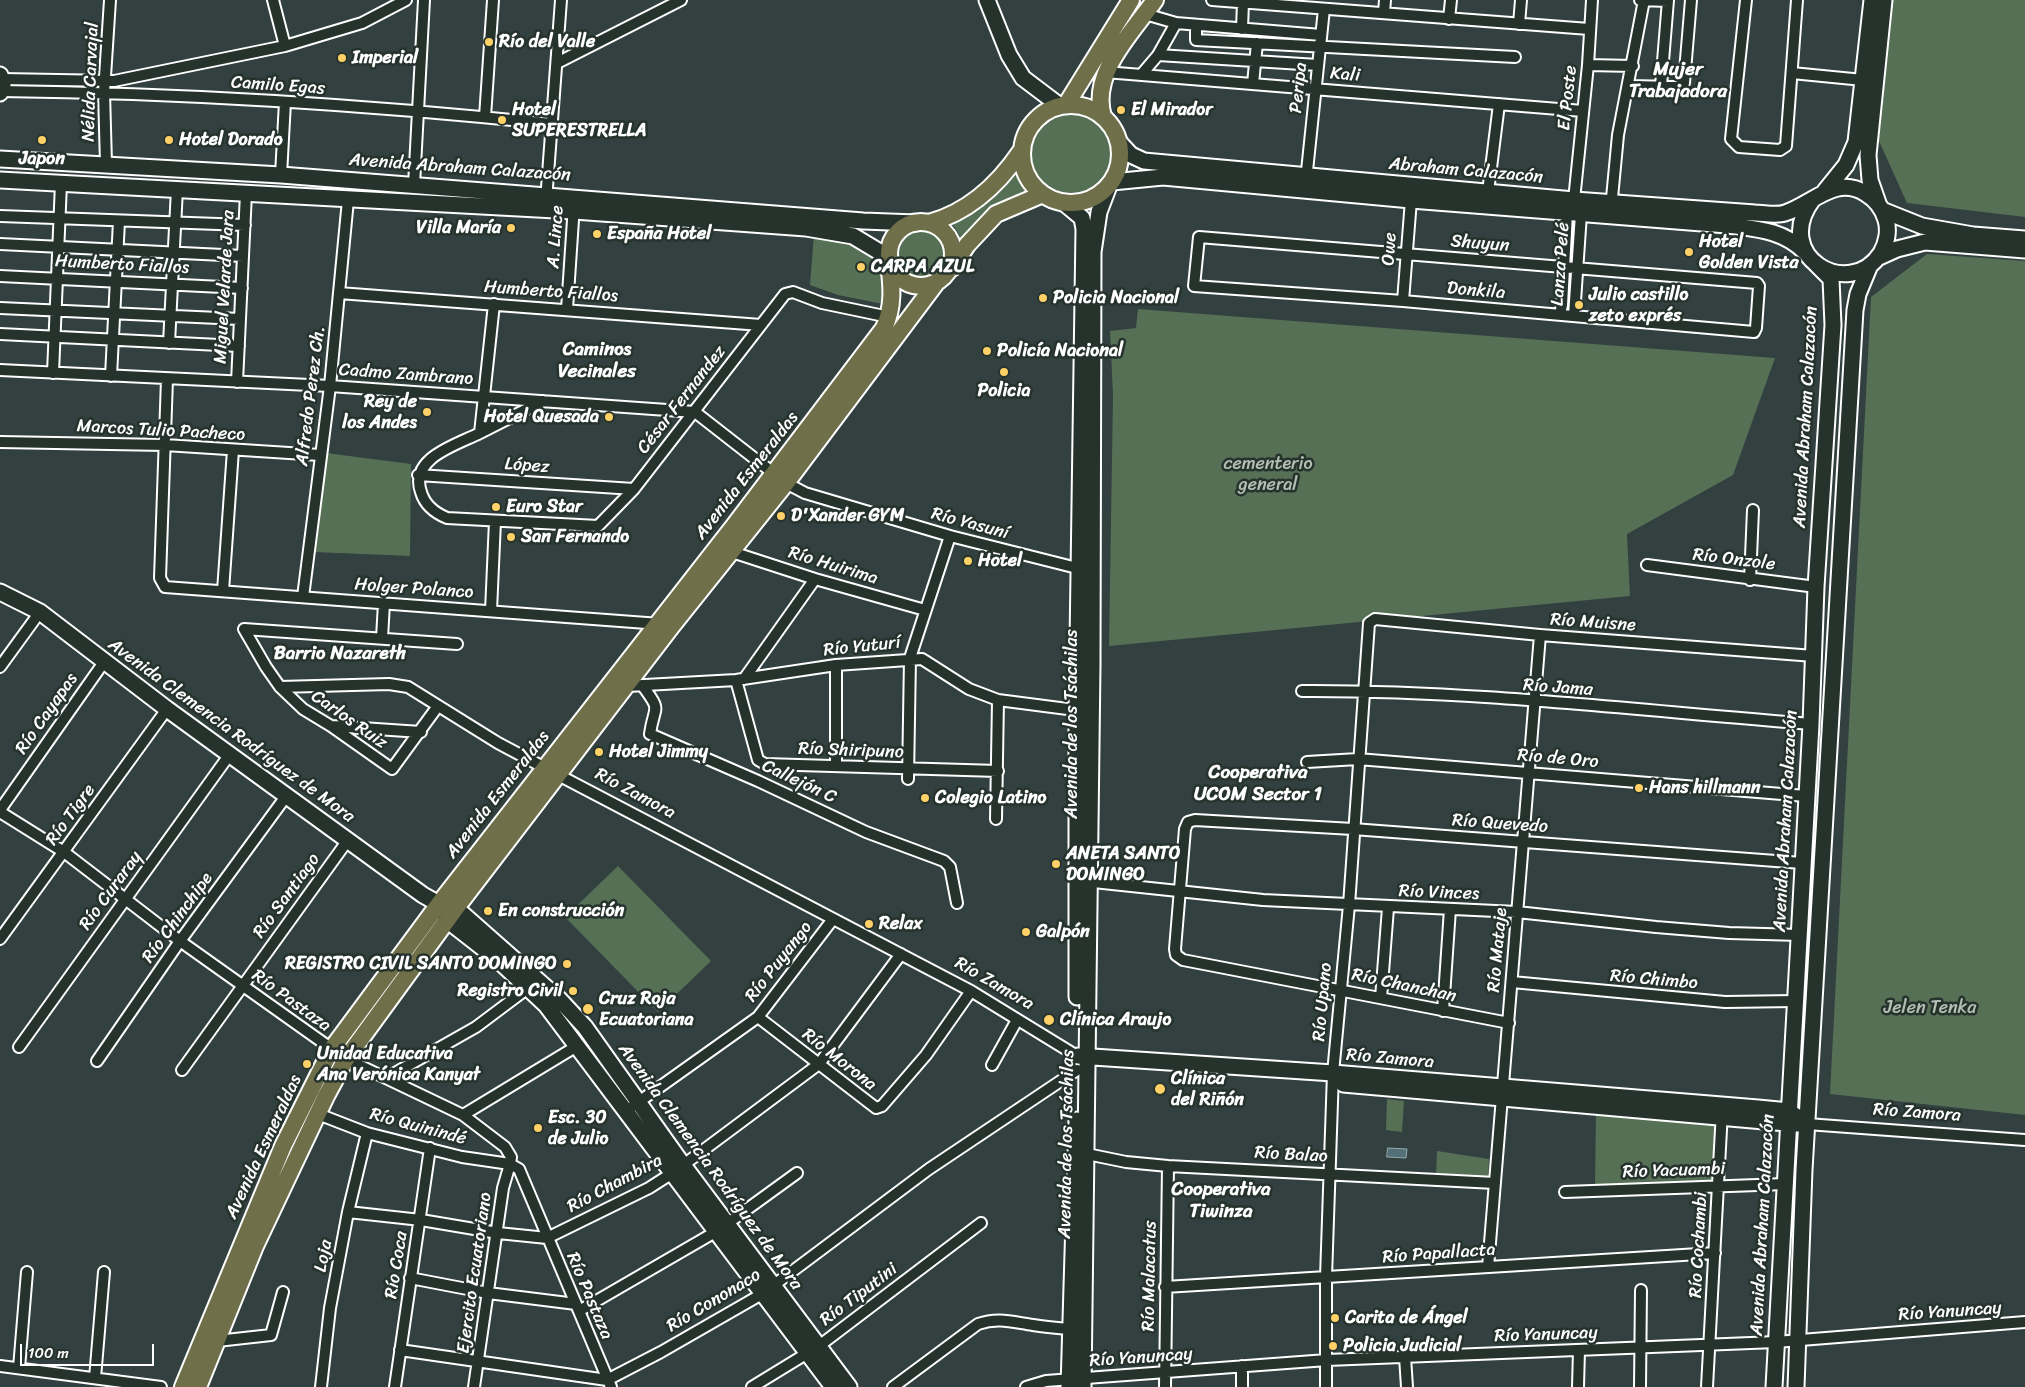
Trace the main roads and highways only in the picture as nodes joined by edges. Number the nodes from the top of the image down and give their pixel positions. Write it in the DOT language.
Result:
graph roads {
  1 [pos="987,0"];
  2 [pos="1131,0"];
  3 [pos="1155,0"];
  4 [pos="1872,0"];
  5 [pos="1884,0"];
  6 [pos="1063,106"];
  7 [pos="1104,117"];
  8 [pos="1119,142"];
  9 [pos="1021,151"];
  10 [pos="0,158"];
  11 [pos="0,180"];
  12 [pos="1111,182"];
  13 [pos="1043,194"];
  14 [pos="1819,195"];
  15 [pos="1064,203"];
  16 [pos="575,204"];
  17 [pos="1880,207"];
  18 [pos="1574,209"];
  19 [pos="923,223"];
  20 [pos="2025,239"];
  21 [pos="2025,250"];
  22 [pos="1811,258"];
  23 [pos="1874,262"];
  24 [pos="890,263"];
  25 [pos="941,279"];
  26 [pos="780,478"];
  27 [pos="1086,570"];
  28 [pos="0,592"];
  29 [pos="664,625"];
  30 [pos="551,771"];
  31 [pos="439,904"];
  32 [pos="452,914"];
  33 [pos="534,984"];
  34 [pos="575,1016"];
  35 [pos="562,1026"];
  36 [pos="1082,1063"];
  37 [pos="632,1106"];
  38 [pos="1789,1118"];
  39 [pos="1807,1124"];
  40 [pos="249,1243"];
  41 [pos="813,1350"];
  42 [pos="1076,1383"];
  43 [pos="182,1387"];
  44 [pos="198,1387"];
  45 [pos="833,1387"];
  46 [pos="849,1387"];
  47 [pos="1774,1387"];
  48 [pos="1796,1387"];
  1 -- 6 [label="main road"];
  2 -- 6 [label="main road"];
  3 -- 7 [label="main road"];
  4 -- 14 [label="main road"];
  5 -- 17 [label="main road"];
  6 -- 7 [label="main road"];
  6 -- 9 [label="main road"];
  7 -- 8 [label="main road"];
  8 -- 12 [label="main road"];
  8 -- 18 [label="main road, Abraham Calazacón"];
  9 -- 13 [label="main road"];
  9 -- 19 [label="main road, Avenida Abraham Calazacón"];
  10 -- 16 [label="main road, Avenida Abraham Calazacón"];
  11 -- 16 [label="main road, Avenida Abraham Calazacón"];
  12 -- 15 [label="main road"];
  12 -- 18 [label="main road, Abraham Calazacón"];
  12 -- 27 [label="main road, Avenida de los Tsáchilas"];
  13 -- 15 [label="main road"];
  13 -- 25 [label="main road, Avenida Esmeraldas"];
  14 -- 17 [label="main road"];
  14 -- 18 [label="main road, Abraham Calazacón"];
  14 -- 22 [label="main road"];
  15 -- 27 [label="main road, Avenida de los Tsáchilas"];
  16 -- 19 [label="main road, Avenida Abraham Calazacón"];
  16 -- 24 [label="main road, Avenida Abraham Calazacón"];
  17 -- 20 [label="main road"];
  17 -- 23 [label="main road"];
  18 -- 22 [label="main road, Abraham Calazacón"];
  19 -- 24 [label="main road"];
  19 -- 25 [label="main road"];
  21 -- 23 [label="main road"];
  22 -- 23 [label="main road"];
  22 -- 38 [label="main road, Avenida Abraham Calazacón"];
  23 -- 39 [label="main road"];
  24 -- 25 [label="main road"];
  24 -- 26 [label="main road, Avenida Esmeraldas"];
  25 -- 26 [label="main road, Avenida Esmeraldas"];
  26 -- 29 [label="main road, Avenida Esmeraldas"];
  26 -- 29 [label="main road, Avenida Esmeraldas"];
  27 -- 36 [label="main road, Avenida de los Tsáchilas"];
  28 -- 31 [label="main road, Avenida Clemencia Rodríguez de Mora"];
  29 -- 30 [label="main road, Avenida Esmeraldas"];
  29 -- 30 [label="main road, Avenida Esmeraldas"];
  30 -- 31 [label="main road, Avenida Esmeraldas"];
  30 -- 32 [label="main road, Avenida Esmeraldas"];
  31 -- 32 [label="main road, Avenida Clemencia Rodríguez de Mora"];
  31 -- 40 [label="main road, Avenida Esmeraldas"];
  32 -- 33 [label="main road, Avenida Clemencia Rodríguez de Mora"];
  32 -- 40 [label="main road, Avenida Esmeraldas"];
  33 -- 34 [label="main road, Avenida Clemencia Rodríguez de Mora"];
  33 -- 35 [label="main road, Avenida Clemencia Rodríguez de Mora"];
  34 -- 35 [label="main road"];
  34 -- 37 [label="main road, Avenida Clemencia Rodríguez de Mora"];
  35 -- 37 [label="main road, Avenida Clemencia Rodríguez de Mora"];
  36 -- 38 [label="main road, Río Zamora"];
  36 -- 42 [label="main road, Avenida de los Tsáchilas"];
  36 -- 42 [label="main road, Avenida de los Tsáchilas"];
  37 -- 41 [label="main road, Avenida Clemencia Rodríguez de Mora"];
  38 -- 39 [label="main road, Río Zamora"];
  38 -- 47 [label="main road, Avenida Abraham Calazacón"];
  39 -- 48 [label="main road"];
  40 -- 43 [label="main road, Avenida Esmeraldas"];
  40 -- 44 [label="main road, Avenida Esmeraldas"];
  41 -- 45 [label="main road, Avenida Clemencia Rodríguez de Mora"];
  41 -- 46 [label="main road, Avenida Clemencia Rodríguez de Mora"];
}
